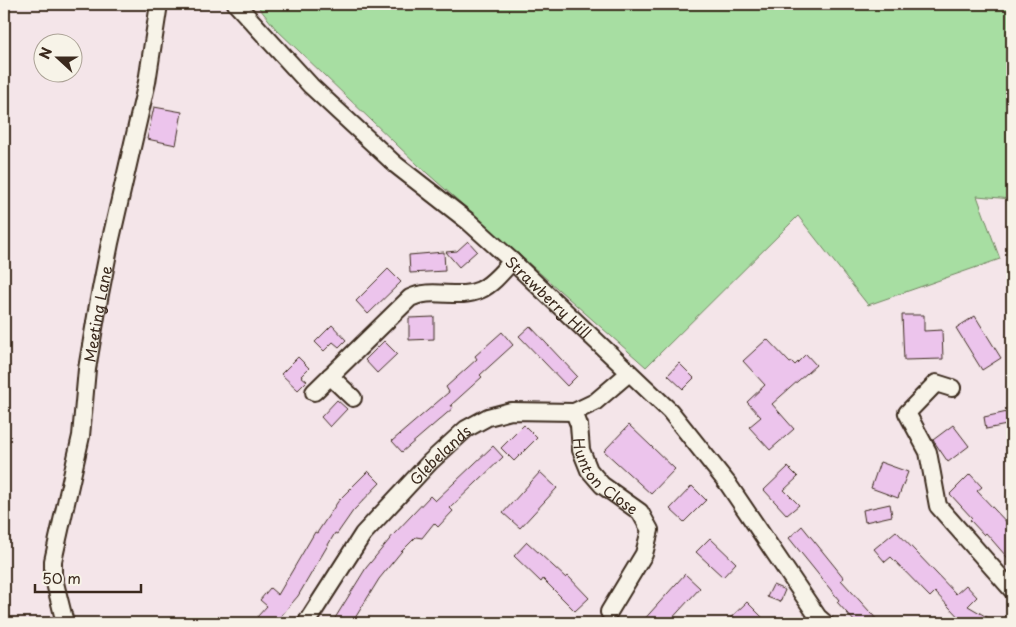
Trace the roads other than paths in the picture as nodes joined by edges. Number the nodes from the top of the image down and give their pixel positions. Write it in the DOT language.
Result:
graph roads {
  1 [pos="159,4"];
  2 [pos="236,4"];
  3 [pos="512,261"];
  4 [pos="629,373"];
  5 [pos="330,376"];
  6 [pos="952,388"];
  7 [pos="314,392"];
  8 [pos="353,398"];
  9 [pos="574,412"];
  10 [pos="1012,590"];
  11 [pos="610,612"];
  12 [pos="818,621"];
  13 [pos="65,623"];
  14 [pos="306,623"];
  1 -- 13 [label="street, Meeting Lane"];
  2 -- 3 [label="street, Strawberry Hill"];
  3 -- 4 [label="street, Strawberry Hill"];
  3 -- 5 [label="street"];
  4 -- 9 [label="street, Glebelands"];
  4 -- 12 [label="street, Strawberry Hill"];
  5 -- 7 [label="street"];
  5 -- 8 [label="street"];
  6 -- 10 [label="street"];
  9 -- 11 [label="street, Hunton Close"];
  9 -- 14 [label="street, Glebelands"];
}
